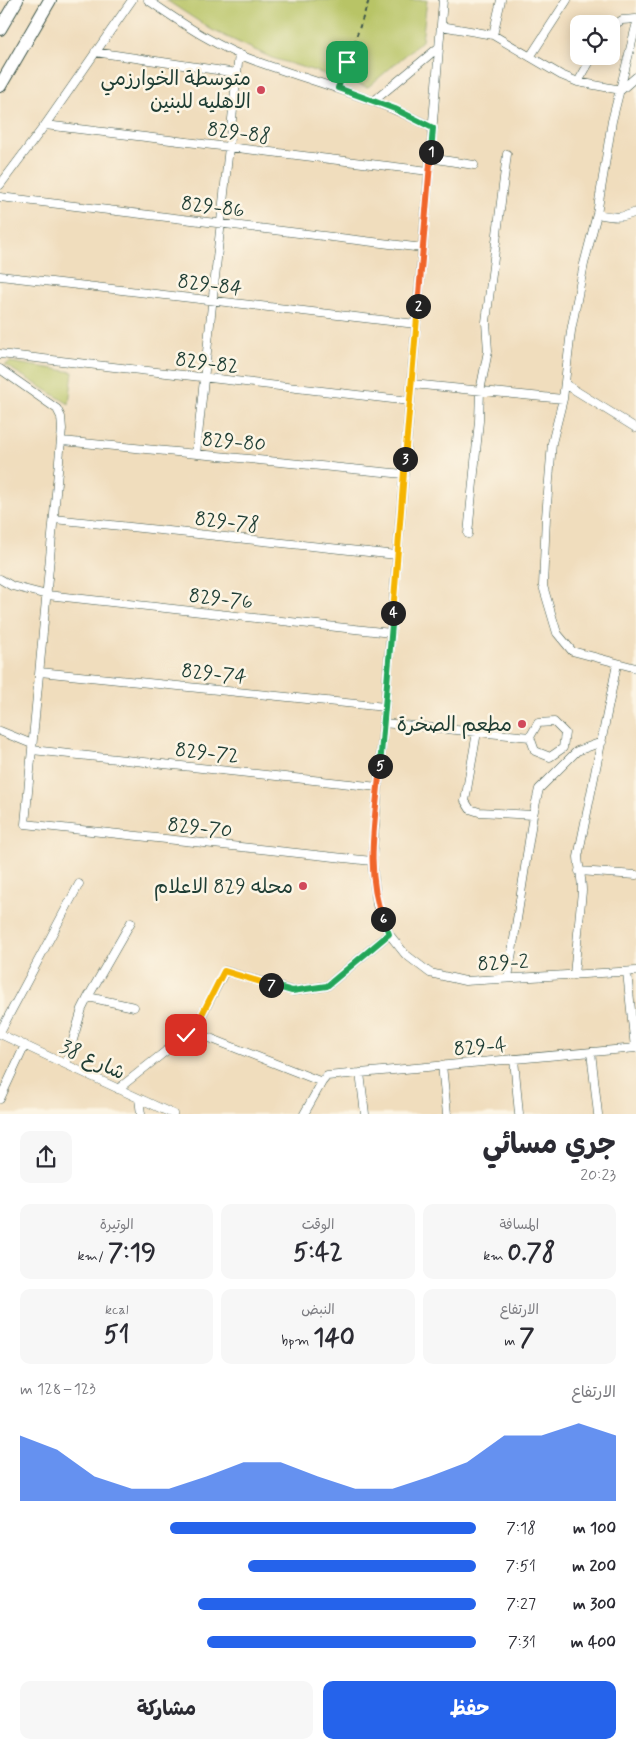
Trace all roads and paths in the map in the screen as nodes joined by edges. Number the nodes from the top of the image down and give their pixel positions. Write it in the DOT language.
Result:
graph roads {
  1 [pos="17,0"];
  2 [pos="50,0"];
  3 [pos="148,0"];
  4 [pos="369,0"];
  5 [pos="443,0"];
  6 [pos="501,0"];
  7 [pos="567,0"];
  8 [pos="129,1"];
  9 [pos="636,19"];
  10 [pos="2,21"];
  11 [pos="620,21"];
  12 [pos="441,26"];
  13 [pos="636,26"];
  14 [pos="493,35"];
  15 [pos="439,47"];
  16 [pos="95,52"];
  17 [pos="239,54"];
  18 [pos="530,57"];
  19 [pos="334,58"];
  20 [pos="347,62"];
  21 [pos="588,65"];
  22 [pos="237,73"];
  23 [pos="636,77"];
  24 [pos="578,82"];
  25 [pos="0,86"];
  26 [pos="338,88"];
  27 [pos="620,90"];
  28 [pos="374,100"];
  29 [pos="45,125"];
  30 [pos="433,128"];
  31 [pos="230,147"];
  32 [pos="507,154"];
  33 [pos="430,158"];
  34 [pos="474,165"];
  35 [pos="429,171"];
  36 [pos="0,185"];
  37 [pos="0,197"];
  38 [pos="636,212"];
  39 [pos="596,214"];
  40 [pos="220,223"];
  41 [pos="423,248"];
  42 [pos="0,276"];
  43 [pos="212,300"];
  44 [pos="416,324"];
  45 [pos="0,354"];
  46 [pos="0,370"];
  47 [pos="204,378"];
  48 [pos="412,384"];
  49 [pos="565,384"];
  50 [pos="480,391"];
  51 [pos="563,399"];
  52 [pos="410,401"];
  53 [pos="636,427"];
  54 [pos="62,441"];
  55 [pos="196,454"];
  56 [pos="404,474"];
  57 [pos="54,519"];
  58 [pos="468,534"];
  59 [pos="397,555"];
  60 [pos="0,579"];
  61 [pos="47,595"];
  62 [pos="391,633"];
  63 [pos="617,664"];
  64 [pos="636,668"];
  65 [pos="40,672"];
  66 [pos="385,707"];
  67 [pos="383,723"];
  68 [pos="0,732"];
  69 [pos="476,732"];
  70 [pos="530,737"];
  71 [pos="602,742"];
  72 [pos="32,747"];
  73 [pos="378,787"];
  74 [pos="532,815"];
  75 [pos="372,861"];
  76 [pos="579,871"];
  77 [pos="636,875"];
  78 [pos="79,884"];
  79 [pos="131,922"];
  80 [pos="389,934"];
  81 [pos="636,971"];
  82 [pos="627,972"];
  83 [pos="574,975"];
  84 [pos="508,978"];
  85 [pos="88,997"];
  86 [pos="134,1007"];
  87 [pos="0,1033"];
  88 [pos="192,1034"];
  89 [pos="25,1045"];
  90 [pos="636,1048"];
  91 [pos="591,1052"];
  92 [pos="514,1059"];
  93 [pos="66,1064"];
  94 [pos="442,1066"];
  95 [pos="360,1073"];
  96 [pos="324,1079"];
  97 [pos="118,1089"];
  98 [pos="0,1099"];
  99 [pos="139,1099"];
  100 [pos="141,1114"];
  101 [pos="173,1114"];
  102 [pos="304,1114"];
  103 [pos="364,1114"];
  104 [pos="447,1114"];
  105 [pos="519,1114"];
  106 [pos="598,1114"];
  1 -- 10 [label="main road"];
  2 -- 25 [label="main road"];
  3 -- 17 [label="street"];
  4 -- 20 [label="path"];
  5 -- 12 [label="street, 829-2"];
  6 -- 14 [label="street"];
  7 -- 18 [label="street"];
  8 -- 16 [label="street"];
  9 -- 11 [label="street"];
  12 -- 14 [label="street"];
  12 -- 15 [label="street, 829-2"];
  13 -- 27 [label="street"];
  14 -- 18 [label="street"];
  15 -- 28 [label="street"];
  15 -- 30 [label="street, 829-2"];
  16 -- 22 [label="street"];
  16 -- 29 [label="street"];
  17 -- 22 [label="street"];
  17 -- 26 [label="street"];
  18 -- 24 [label="street"];
  19 -- 20 [label="path"];
  20 -- 26 [label="path"];
  21 -- 24 [label="street"];
  22 -- 31 [label="street"];
  23 -- 27 [label="street"];
  24 -- 27 [label="street"];
  26 -- 28 [label="street"];
  27 -- 39 [label="street"];
  28 -- 30 [label="street"];
  29 -- 31 [label="street, 829-88"];
  29 -- 36 [label="street"];
  30 -- 33 [label="street, 829-2"];
  31 -- 35 [label="street, 829-88"];
  31 -- 40 [label="street"];
  32 -- 50 [label="street"];
  33 -- 34 [label="street"];
  33 -- 35 [label="street, 829-2"];
  35 -- 41 [label="street, 829-2"];
  37 -- 40 [label="street, 829-86"];
  38 -- 39 [label="street"];
  39 -- 49 [label="street"];
  40 -- 41 [label="street, 829-86"];
  40 -- 43 [label="street"];
  41 -- 44 [label="street, 829-2"];
  42 -- 43 [label="street, 829-84"];
  43 -- 44 [label="street, 829-84"];
  43 -- 47 [label="street"];
  44 -- 48 [label="street, 829-2"];
  45 -- 47 [label="street, 829-82"];
  46 -- 54 [label="street"];
  47 -- 52 [label="street, 829-82"];
  47 -- 55 [label="street"];
  48 -- 50 [label="street"];
  48 -- 52 [label="street, 829-2"];
  49 -- 51 [label="street"];
  49 -- 53 [label="street"];
  50 -- 51 [label="street"];
  50 -- 58 [label="street"];
  51 -- 63 [label="street"];
  52 -- 56 [label="street, 829-2"];
  54 -- 55 [label="street, 829-80"];
  54 -- 57 [label="street"];
  55 -- 56 [label="street, 829-80"];
  56 -- 59 [label="street, 829-2"];
  57 -- 59 [label="street, 829-78"];
  57 -- 61 [label="street"];
  59 -- 62 [label="street, 829-2"];
  60 -- 61 [label="street, 829-76"];
  61 -- 62 [label="street, 829-76"];
  61 -- 65 [label="street"];
  62 -- 66 [label="street, 829-2"];
  63 -- 64 [label="street"];
  63 -- 71 [label="street"];
  65 -- 66 [label="street, 829-74"];
  65 -- 72 [label="street"];
  66 -- 67 [label="street, 829-2"];
  67 -- 69 [label="street"];
  67 -- 73 [label="street, 829-2"];
  68 -- 72 [label="street, 829-72"];
  69 -- 70 [label="street"];
  69 -- 74 [label="street"];
  70 -- 70 [label="street"];
  71 -- 74 [label="street"];
  71 -- 76 [label="street"];
  72 -- 73 [label="street, 829-72"];
  72 -- 75 [label="street, 829-70"];
  73 -- 75 [label="street, 829-2"];
  74 -- 84 [label="street"];
  75 -- 80 [label="street, 829-2"];
  76 -- 77 [label="street"];
  76 -- 83 [label="street"];
  78 -- 87 [label="street"];
  79 -- 85 [label="street"];
  80 -- 84 [label="street, 829-2"];
  80 -- 88 [label="street"];
  81 -- 82 [label="street, 829-2"];
  82 -- 83 [label="street, 829-2"];
  82 -- 90 [label="street"];
  83 -- 84 [label="street, 829-2"];
  85 -- 86 [label="street"];
  85 -- 93 [label="street"];
  87 -- 89 [label="street, شارع 38"];
  88 -- 96 [label="street"];
  88 -- 97 [label="street"];
  89 -- 93 [label="street, شارع 38"];
  89 -- 98 [label="street"];
  90 -- 91 [label="street, 829-4"];
  91 -- 92 [label="street, 829-4"];
  91 -- 106 [label="street"];
  92 -- 94 [label="street, 829-4"];
  92 -- 105 [label="street"];
  93 -- 97 [label="street, شارع 38"];
  94 -- 95 [label="street, 829-4"];
  94 -- 104 [label="street"];
  95 -- 96 [label="street, 829-4"];
  95 -- 103 [label="street"];
  96 -- 102 [label="street"];
  97 -- 99 [label="street, شارع 38"];
  99 -- 100 [label="street"];
  99 -- 101 [label="street, شارع 38"];
}
